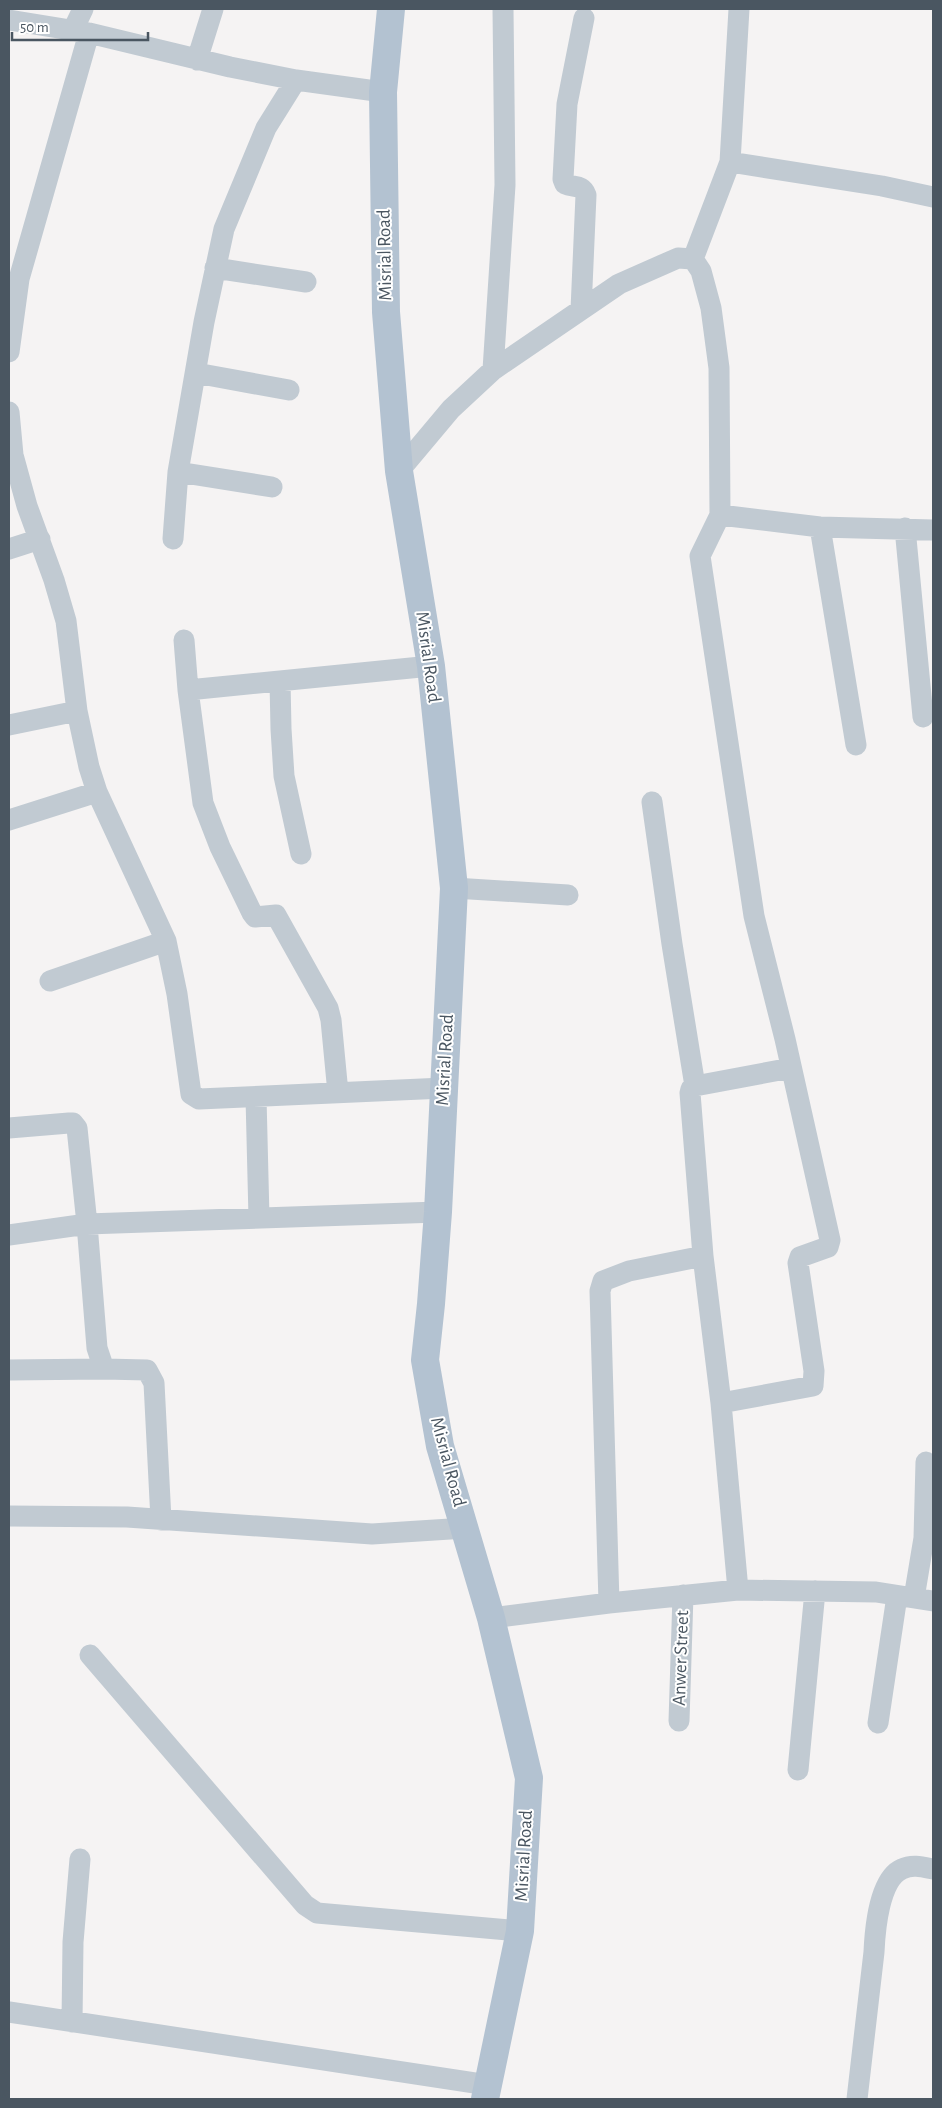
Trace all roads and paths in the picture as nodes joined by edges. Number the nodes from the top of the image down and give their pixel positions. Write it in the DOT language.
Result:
graph roads {
  1 [pos="83,9"];
  2 [pos="213,9"];
  3 [pos="391,9"];
  4 [pos="503,9"];
  5 [pos="739,9"];
  6 [pos="584,18"];
  7 [pos="9,20"];
  8 [pos="81,31"];
  9 [pos="197,60"];
  10 [pos="296,80"];
  11 [pos="383,92"];
  12 [pos="730,162"];
  13 [pos="933,197"];
  14 [pos="693,259"];
  15 [pos="215,268"];
  16 [pos="306,282"];
  17 [pos="581,310"];
  18 [pos="9,352"];
  19 [pos="493,370"];
  20 [pos="196,373"];
  21 [pos="289,390"];
  22 [pos="9,412"];
  23 [pos="399,471"];
  24 [pos="178,472"];
  25 [pos="272,487"];
  26 [pos="720,515"];
  27 [pos="820,527"];
  28 [pos="905,528"];
  29 [pos="933,530"];
  30 [pos="40,539"];
  31 [pos="173,539"];
  32 [pos="9,549"];
  33 [pos="184,640"];
  34 [pos="430,666"];
  35 [pos="280,681"];
  36 [pos="188,690"];
  37 [pos="77,711"];
  38 [pos="923,717"];
  39 [pos="9,725"];
  40 [pos="856,745"];
  41 [pos="97,792"];
  42 [pos="652,802"];
  43 [pos="9,820"];
  44 [pos="301,854"];
  45 [pos="454,888"];
  46 [pos="568,895"];
  47 [pos="166,941"];
  48 [pos="50,981"];
  49 [pos="792,1068"];
  50 [pos="695,1086"];
  51 [pos="444,1088"];
  52 [pos="338,1093"];
  53 [pos="256,1097"];
  54 [pos="9,1128"];
  55 [pos="438,1212"];
  56 [pos="259,1218"];
  57 [pos="87,1224"];
  58 [pos="9,1235"];
  59 [pos="703,1256"];
  60 [pos="104,1369"];
  61 [pos="9,1370"];
  62 [pos="721,1403"];
  63 [pos="926,1462"];
  64 [pos="9,1516"];
  65 [pos="161,1520"];
  66 [pos="466,1528"];
  67 [pos="738,1590"];
  68 [pos="815,1591"];
  69 [pos="683,1595"];
  70 [pos="915,1598"];
  71 [pos="610,1603"];
  72 [pos="491,1618"];
  73 [pos="90,1655"];
  74 [pos="679,1721"];
  75 [pos="878,1724"];
  76 [pos="798,1770"];
  77 [pos="80,1859"];
  78 [pos="933,1869"];
  79 [pos="520,1931"];
  80 [pos="9,2012"];
  81 [pos="72,2022"];
  82 [pos="487,2092"];
  83 [pos="857,2099"];
  1 -- 8 [label="street"];
  2 -- 9 [label="street"];
  3 -- 11 [label="main road, Misrial Road"];
  4 -- 19 [label="street"];
  5 -- 12 [label="street"];
  6 -- 17 [label="street"];
  7 -- 8 [label="street"];
  8 -- 9 [label="street"];
  8 -- 18 [label="street"];
  9 -- 10 [label="street"];
  10 -- 11 [label="street"];
  10 -- 15 [label="street"];
  11 -- 23 [label="main road, Misrial Road"];
  12 -- 13 [label="street"];
  12 -- 14 [label="street"];
  14 -- 17 [label="street"];
  14 -- 26 [label="street"];
  15 -- 16 [label="street"];
  15 -- 20 [label="street"];
  17 -- 19 [label="street"];
  19 -- 23 [label="street"];
  20 -- 21 [label="street"];
  20 -- 24 [label="street"];
  22 -- 30 [label="street"];
  23 -- 34 [label="main road, Misrial Road"];
  24 -- 25 [label="street"];
  24 -- 31 [label="street"];
  26 -- 27 [label="street"];
  26 -- 49 [label="street"];
  27 -- 28 [label="street"];
  27 -- 40 [label="street"];
  28 -- 29 [label="street"];
  28 -- 38 [label="street"];
  30 -- 32 [label="street"];
  30 -- 37 [label="street"];
  33 -- 36 [label="street"];
  34 -- 35 [label="street"];
  34 -- 45 [label="main road, Misrial Road"];
  35 -- 36 [label="street"];
  35 -- 44 [label="street"];
  36 -- 52 [label="street"];
  37 -- 39 [label="street"];
  37 -- 41 [label="street"];
  41 -- 43 [label="street"];
  41 -- 47 [label="street"];
  42 -- 50 [label="street"];
  45 -- 46 [label="street"];
  45 -- 51 [label="main road, Misrial Road"];
  47 -- 48 [label="street"];
  47 -- 53 [label="street"];
  49 -- 50 [label="street"];
  49 -- 62 [label="street"];
  50 -- 59 [label="street"];
  51 -- 52 [label="street"];
  51 -- 55 [label="main road, Misrial Road"];
  52 -- 53 [label="street"];
  53 -- 56 [label="street"];
  54 -- 57 [label="street"];
  55 -- 56 [label="street"];
  55 -- 66 [label="main road, Misrial Road"];
  56 -- 57 [label="street"];
  57 -- 58 [label="street"];
  57 -- 60 [label="street"];
  59 -- 62 [label="street"];
  59 -- 71 [label="street"];
  60 -- 61 [label="street"];
  60 -- 65 [label="street"];
  62 -- 67 [label="street"];
  63 -- 70 [label="street"];
  64 -- 65 [label="street"];
  65 -- 66 [label="street"];
  66 -- 72 [label="main road, Misrial Road"];
  67 -- 68 [label="street"];
  67 -- 69 [label="street"];
  68 -- 70 [label="street"];
  68 -- 76 [label="street"];
  69 -- 71 [label="street"];
  69 -- 74 [label="street, Anwer Street"];
  70 -- 75 [label="street"];
  71 -- 72 [label="street"];
  72 -- 79 [label="main road, Misrial Road"];
  73 -- 79 [label="street"];
  77 -- 81 [label="street"];
  78 -- 83 [label="street"];
  79 -- 82 [label="main road, Misrial Road"];
  80 -- 81 [label="street"];
  81 -- 82 [label="street"];
}
